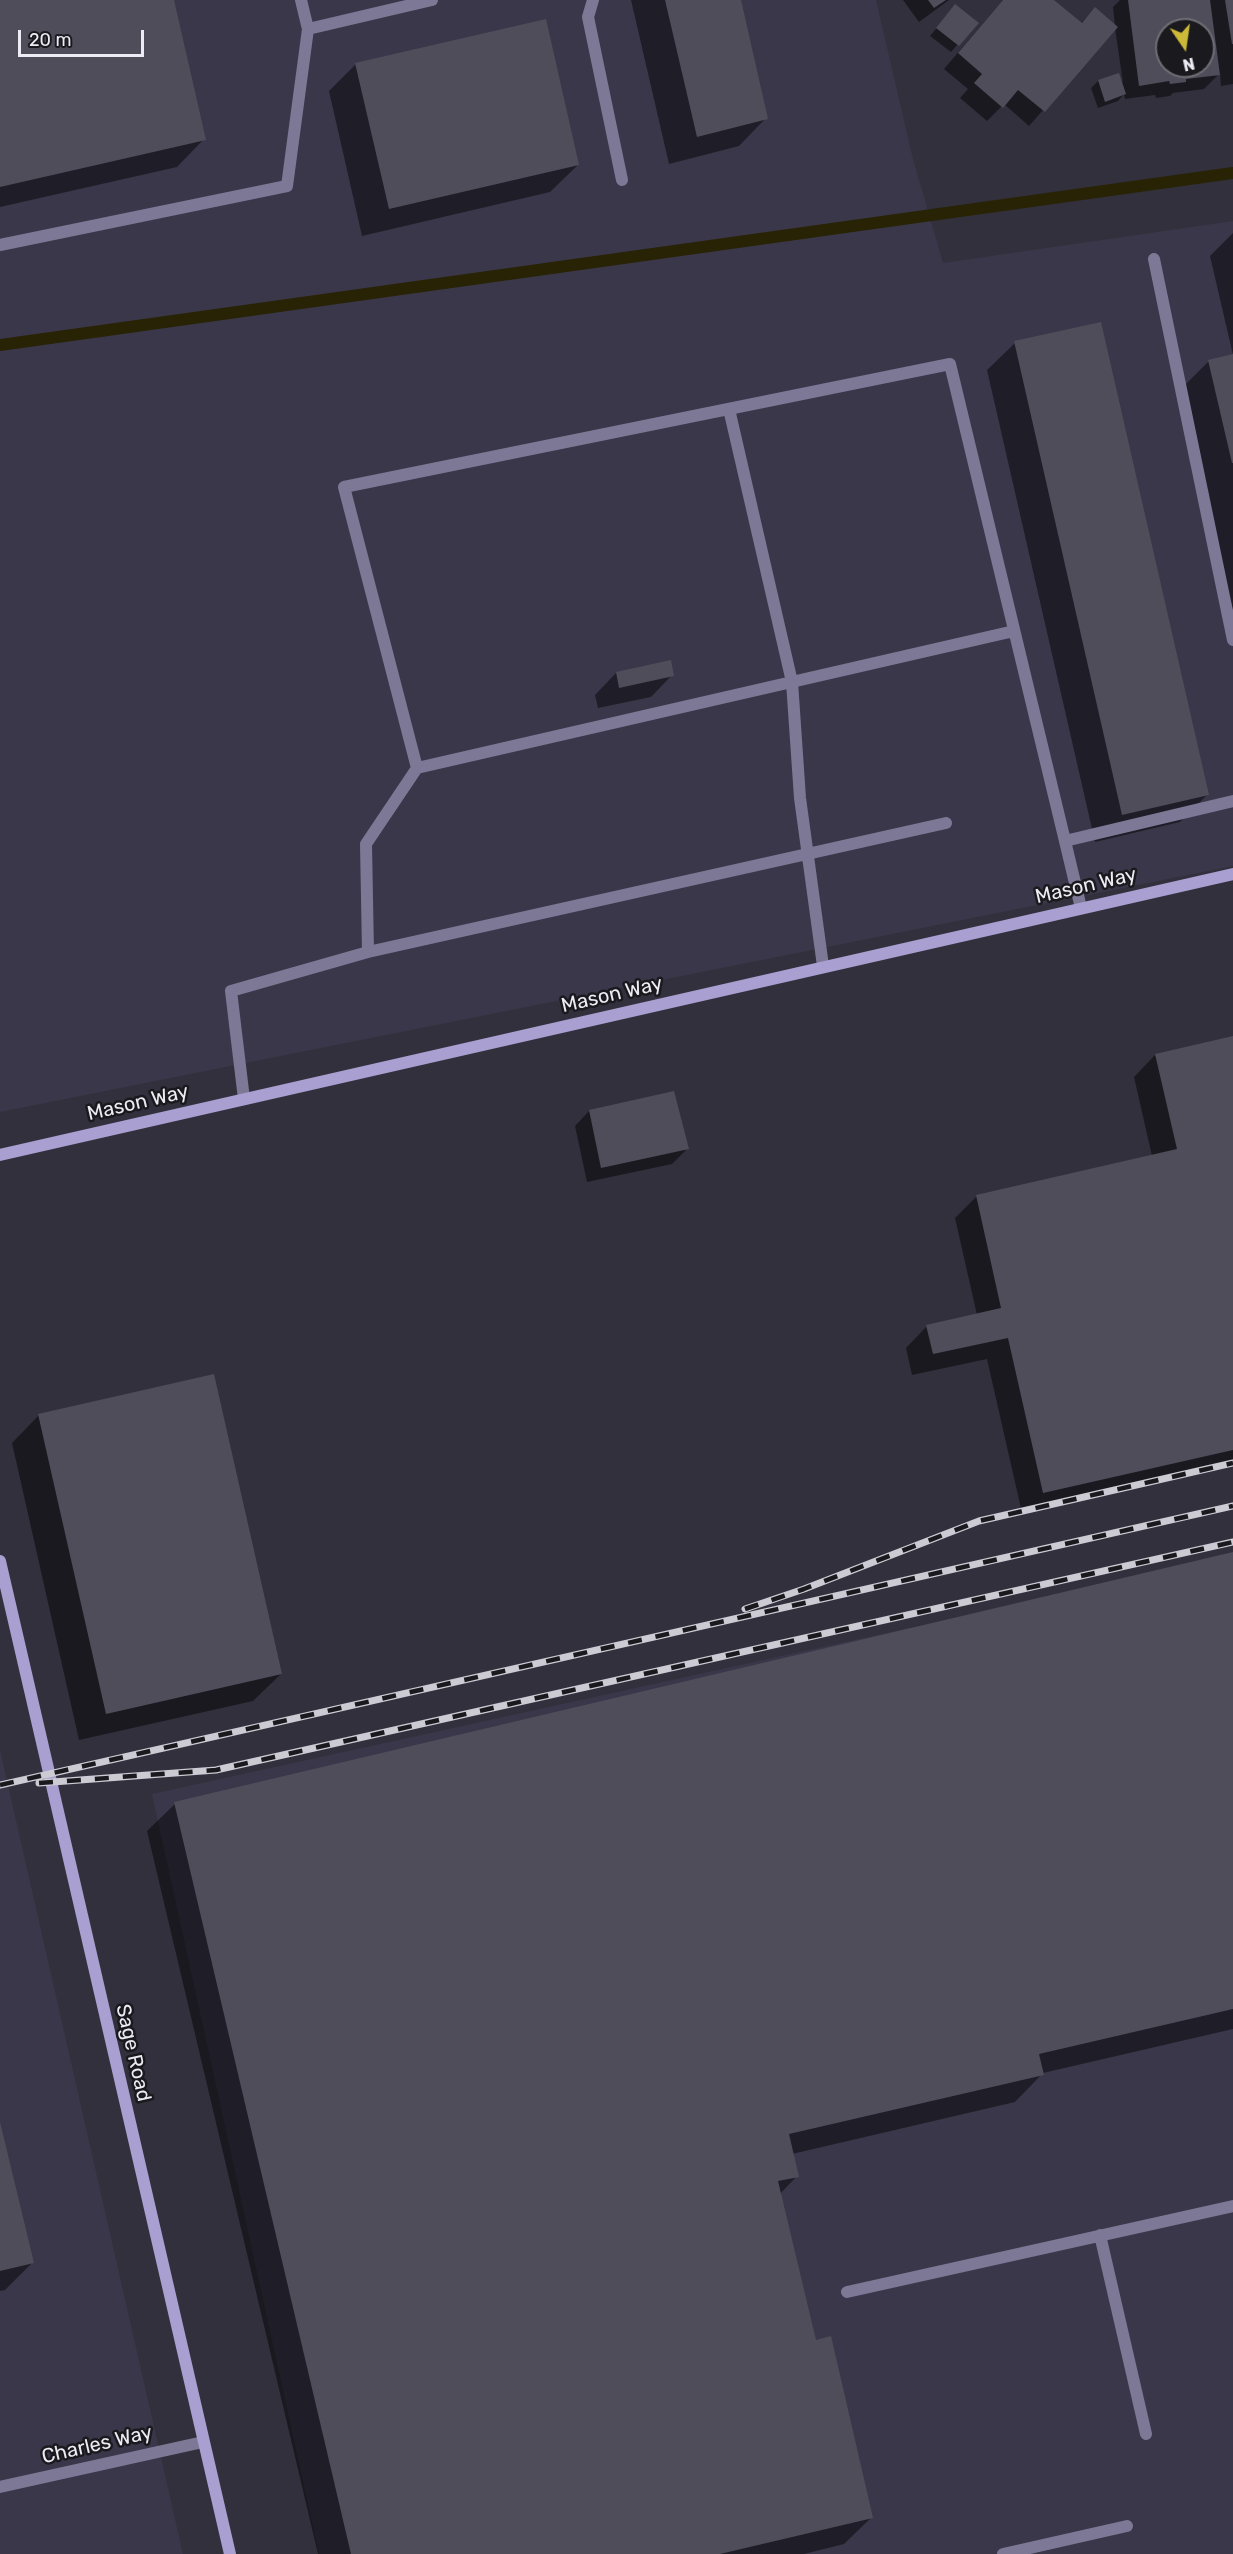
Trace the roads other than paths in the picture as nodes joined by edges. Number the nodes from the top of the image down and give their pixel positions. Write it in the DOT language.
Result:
graph roads {
  1 [pos="301,0"];
  2 [pos="432,0"];
  3 [pos="593,0"];
  4 [pos="308,29"];
  5 [pos="622,180"];
  6 [pos="0,245"];
  7 [pos="1154,260"];
  8 [pos="729,409"];
  9 [pos="1014,631"];
  10 [pos="1233,640"];
  11 [pos="792,682"];
  12 [pos="417,768"];
  13 [pos="1233,801"];
  14 [pos="946,823"];
  15 [pos="1065,841"];
  16 [pos="808,853"];
  17 [pos="1233,874"];
  18 [pos="1081,908"];
  19 [pos="368,952"];
  20 [pos="823,966"];
  21 [pos="244,1099"];
  22 [pos="0,1155"];
  23 [pos="0,1561"];
  24 [pos="1233,2206"];
  25 [pos="1100,2235"];
  26 [pos="847,2292"];
  27 [pos="1146,2434"];
  28 [pos="203,2442"];
  29 [pos="0,2487"];
  30 [pos="1127,2526"];
  31 [pos="230,2554"];
  32 [pos="1003,2554"];
  1 -- 4 [label="street"];
  2 -- 4 [label="street"];
  3 -- 5 [label="street"];
  4 -- 6 [label="street"];
  7 -- 10 [label="street"];
  8 -- 9 [label="street"];
  8 -- 11 [label="street"];
  8 -- 12 [label="street"];
  9 -- 11 [label="street"];
  9 -- 15 [label="street"];
  11 -- 12 [label="street"];
  11 -- 16 [label="street"];
  12 -- 19 [label="street"];
  13 -- 15 [label="street"];
  14 -- 16 [label="street"];
  15 -- 18 [label="street"];
  16 -- 19 [label="street"];
  16 -- 20 [label="street"];
  17 -- 18 [label="street, Mason Way"];
  18 -- 20 [label="street, Mason Way"];
  19 -- 21 [label="street"];
  20 -- 21 [label="street, Mason Way"];
  21 -- 22 [label="street, Mason Way"];
  23 -- 28 [label="street, Sage Road"];
  24 -- 25 [label="street"];
  25 -- 26 [label="street"];
  25 -- 27 [label="street"];
  28 -- 29 [label="street, Charles Way"];
  28 -- 31 [label="street, Sage Road"];
  30 -- 32 [label="street"];
}
